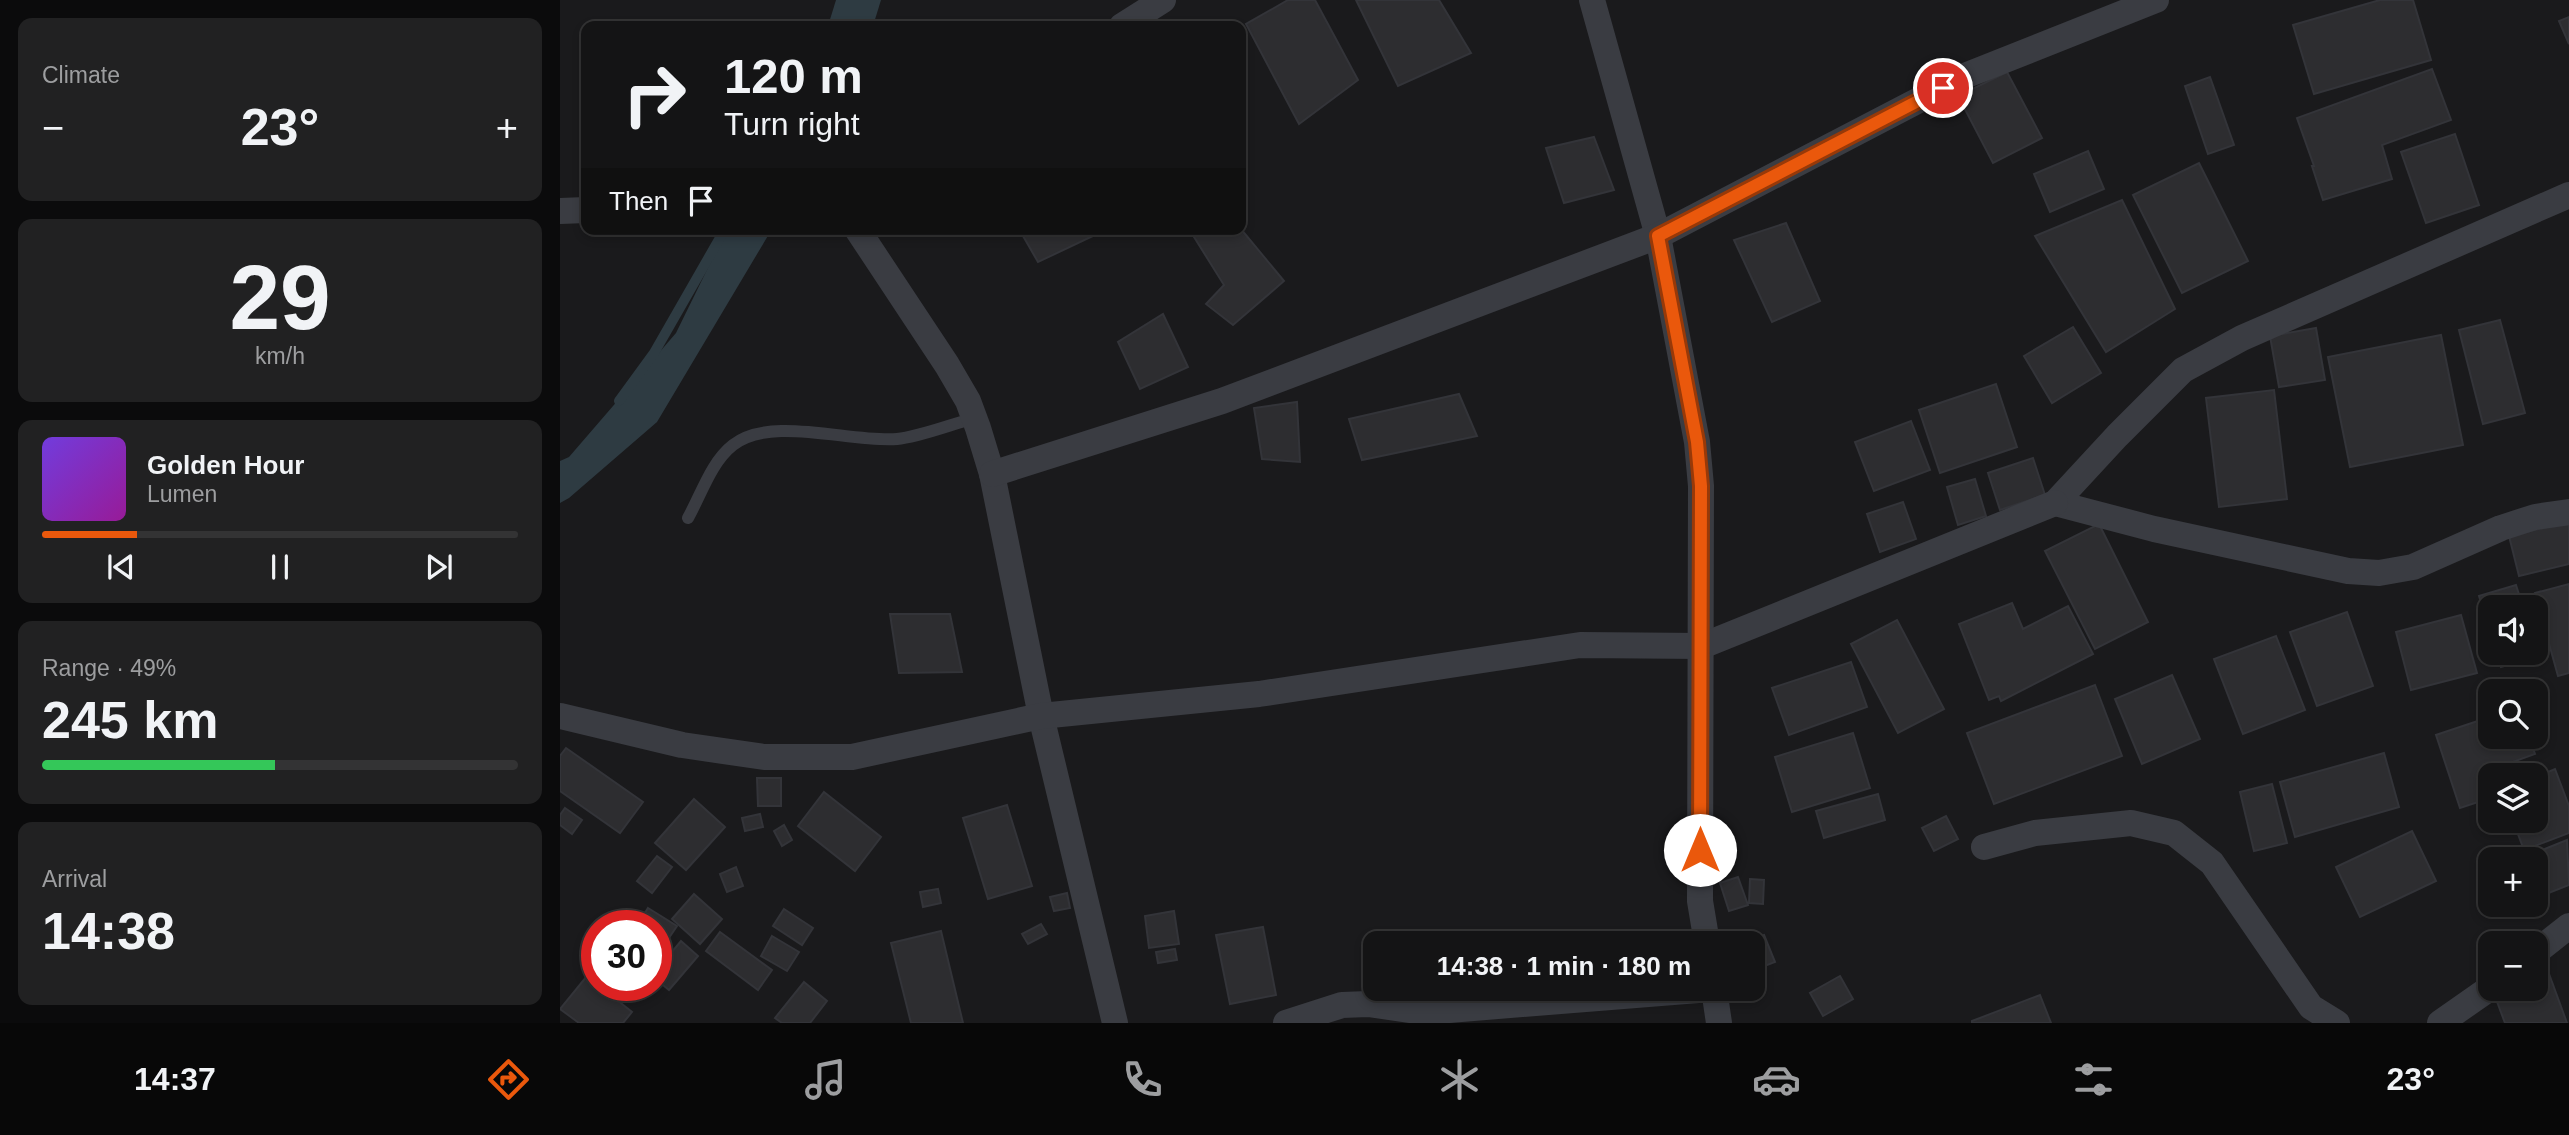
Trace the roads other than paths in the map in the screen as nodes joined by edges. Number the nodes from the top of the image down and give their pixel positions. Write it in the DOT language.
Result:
graph roads {
  1 [pos="1163,0"];
  2 [pos="1592,0"];
  3 [pos="2156,0"];
  4 [pos="1130,21"];
  5 [pos="2569,195"];
  6 [pos="581,210"];
  7 [pos="560,211"];
  8 [pos="861,235"];
  9 [pos="1658,236"];
  10 [pos="975,418"];
  11 [pos="992,474"];
  12 [pos="2055,503"];
  13 [pos="2569,512"];
  14 [pos="688,518"];
  15 [pos="1702,646"];
  16 [pos="560,716"];
  17 [pos="1041,716"];
  18 [pos="1984,847"];
  19 [pos="2569,926"];
  20 [pos="1705,931"];
  21 [pos="2548,943"];
  22 [pos="2478,996"];
  23 [pos="1563,1001"];
  24 [pos="1715,1001"];
  25 [pos="1115,1023"];
  26 [pos="1286,1023"];
  27 [pos="1719,1023"];
  28 [pos="2337,1023"];
  29 [pos="2440,1023"];
  1 -- 4 [label="street"];
  2 -- 9 [label="street"];
  3 -- 9 [label="street"];
  5 -- 12 [label="street"];
  6 -- 7 [label="street"];
  8 -- 10 [label="street"];
  9 -- 11 [label="street"];
  9 -- 15 [label="street"];
  10 -- 11 [label="street"];
  10 -- 14 [label="lane"];
  11 -- 17 [label="street"];
  12 -- 13 [label="street"];
  12 -- 15 [label="street"];
  15 -- 17 [label="street"];
  15 -- 20 [label="street"];
  16 -- 17 [label="street"];
  17 -- 25 [label="street"];
  18 -- 28 [label="street"];
  19 -- 21 [label="street"];
  22 -- 29 [label="street"];
  23 -- 26 [label="street"];
  24 -- 27 [label="street"];
}
